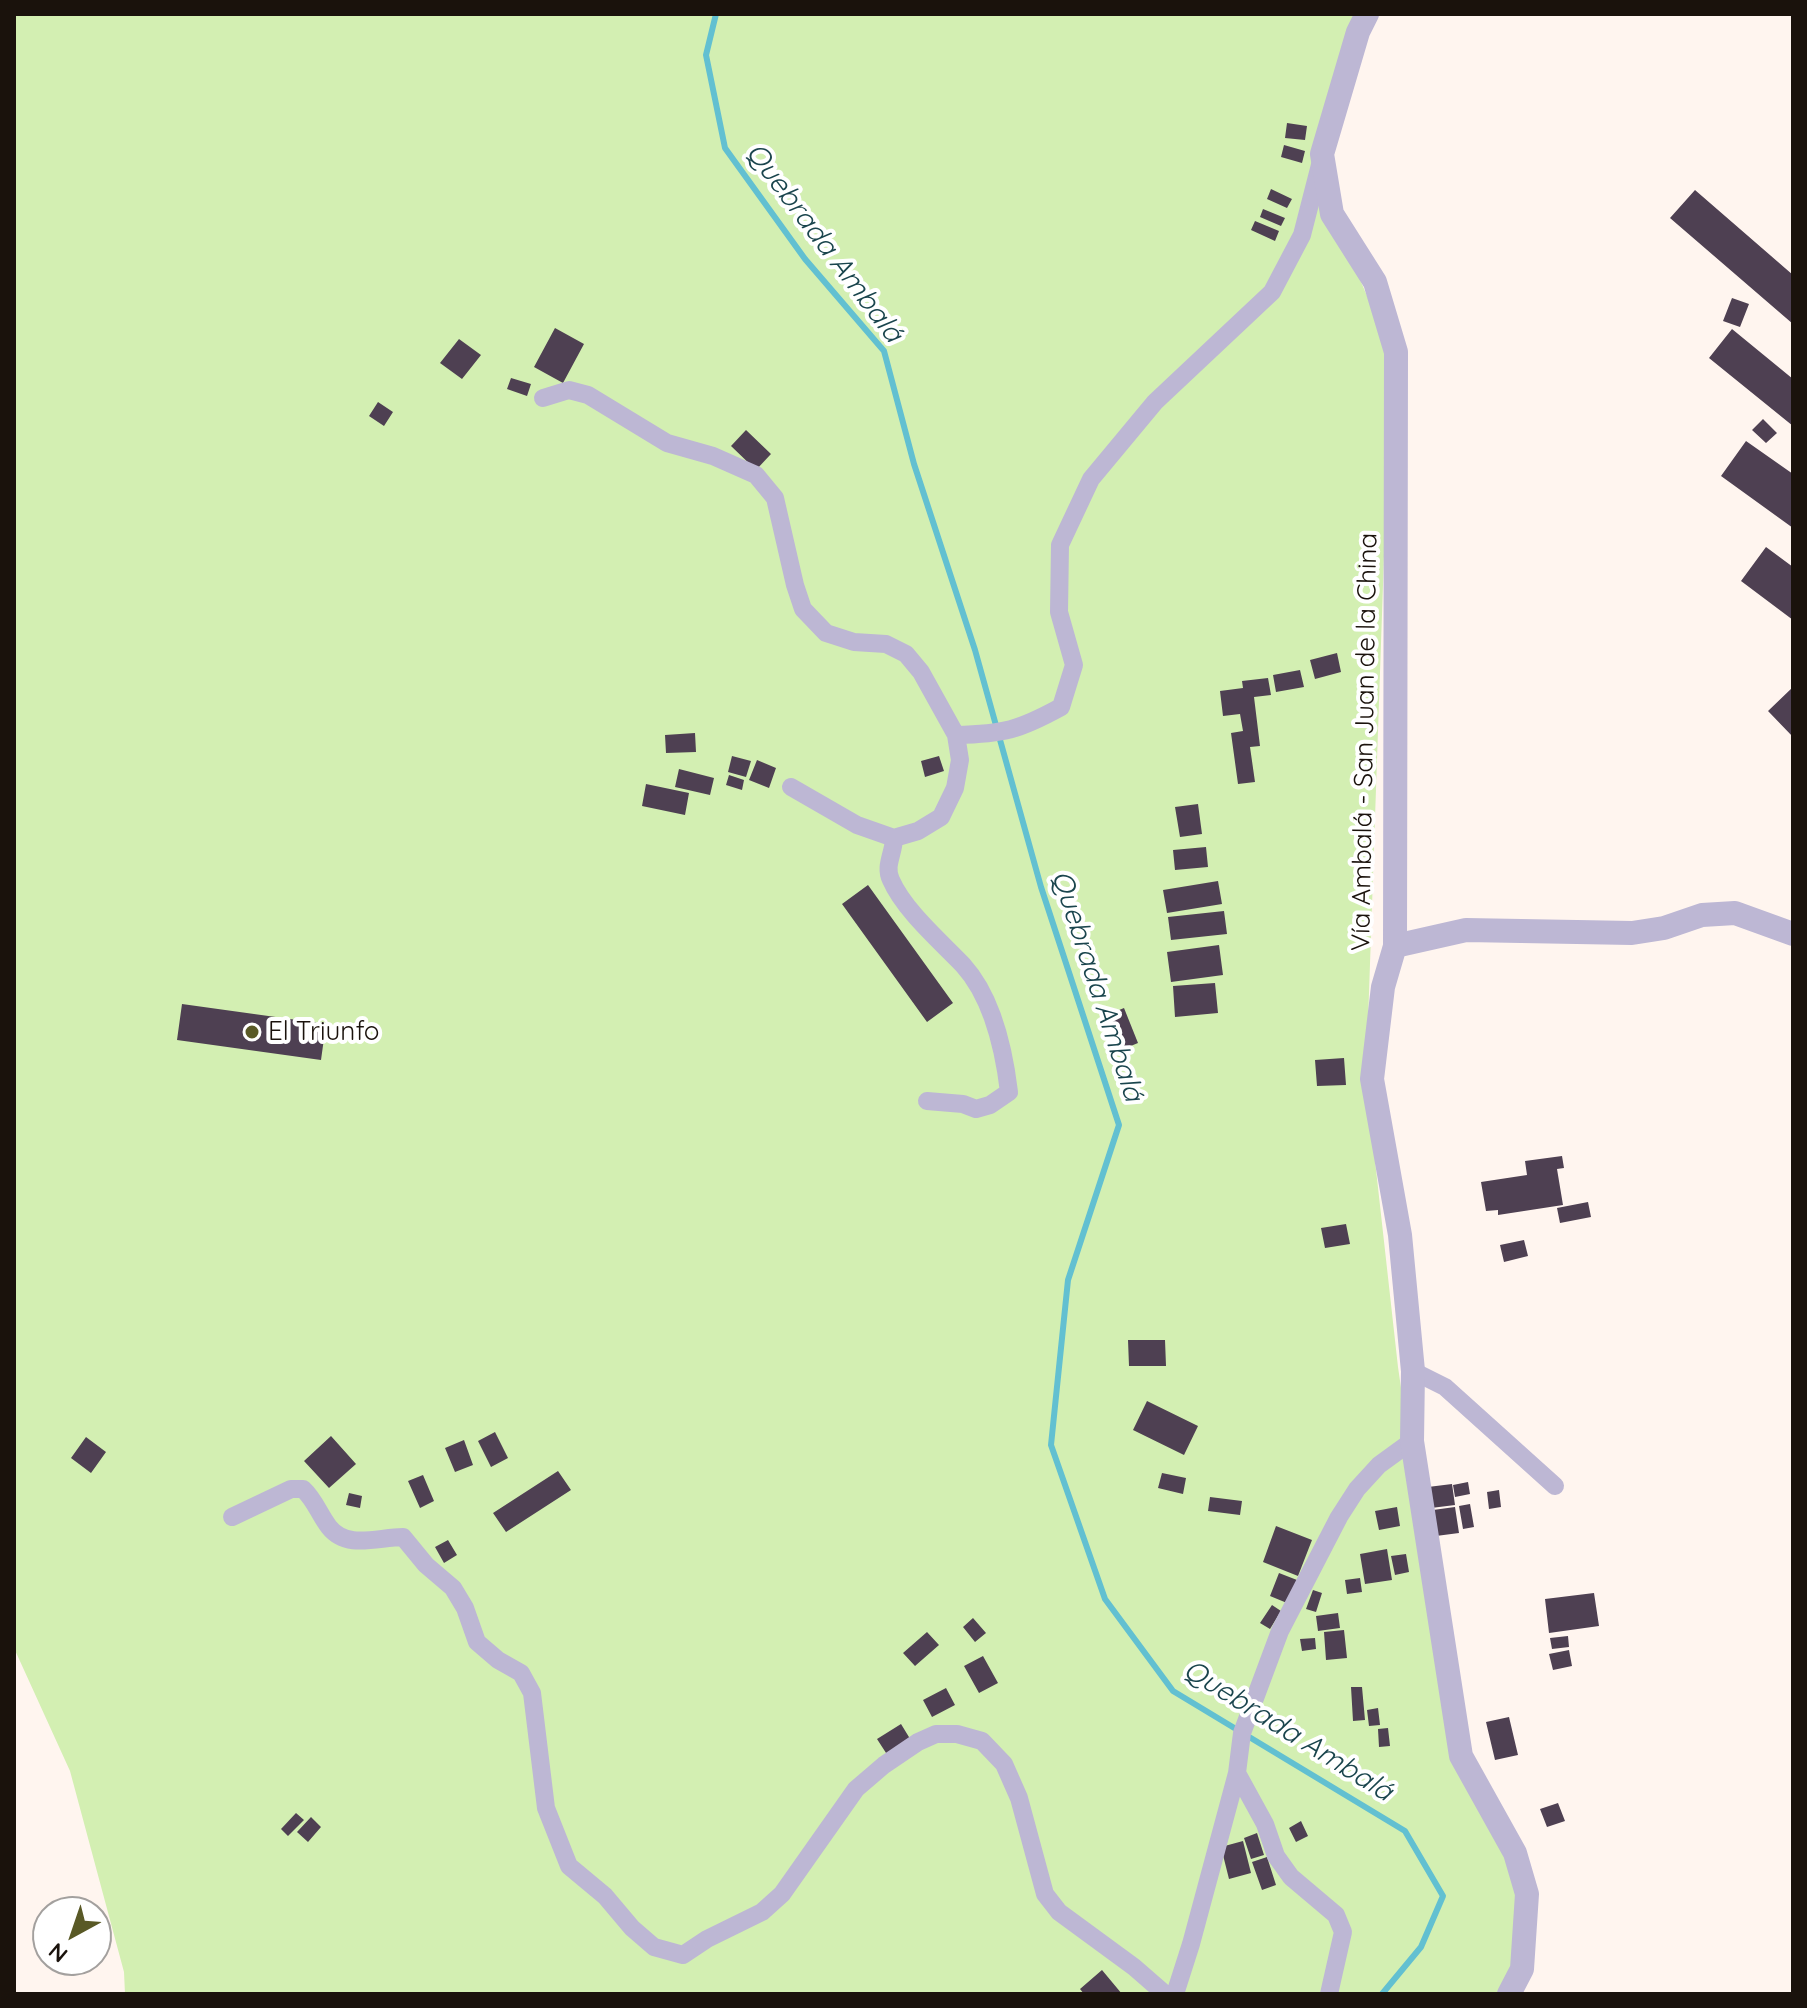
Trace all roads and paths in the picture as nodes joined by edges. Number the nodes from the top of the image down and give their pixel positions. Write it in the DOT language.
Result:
graph roads {
  1 [pos="1367,14"];
  2 [pos="1322,154"];
  3 [pos="543,398"];
  4 [pos="956,735"];
  5 [pos="791,787"];
  6 [pos="894,838"];
  7 [pos="1793,934"];
  8 [pos="1395,946"];
  9 [pos="927,1101"];
  10 [pos="1413,1371"];
  11 [pos="1412,1441"];
  12 [pos="1555,1486"];
  13 [pos="232,1517"];
  14 [pos="1237,1773"];
  15 [pos="1165,1994"];
  16 [pos="1175,1994"];
  17 [pos="1329,1994"];
  18 [pos="1509,1994"];
  1 -- 2 [label="street, Vía Ambalá - San Juan de la China"];
  2 -- 4 [label="street"];
  2 -- 8 [label="street, Vía Ambalá - San Juan de la China"];
  3 -- 4 [label="street"];
  4 -- 6 [label="street"];
  5 -- 6 [label="street"];
  6 -- 9 [label="street"];
  7 -- 8 [label="street"];
  8 -- 10 [label="street, Vía Ambalá - San Juan de la China"];
  10 -- 11 [label="street, Vía Ambalá - San Juan de la China"];
  10 -- 12 [label="street"];
  11 -- 14 [label="street"];
  11 -- 18 [label="street, Vía Ambalá - San Juan de la China"];
  13 -- 15 [label="street"];
  14 -- 16 [label="street"];
  14 -- 17 [label="street"];
}
